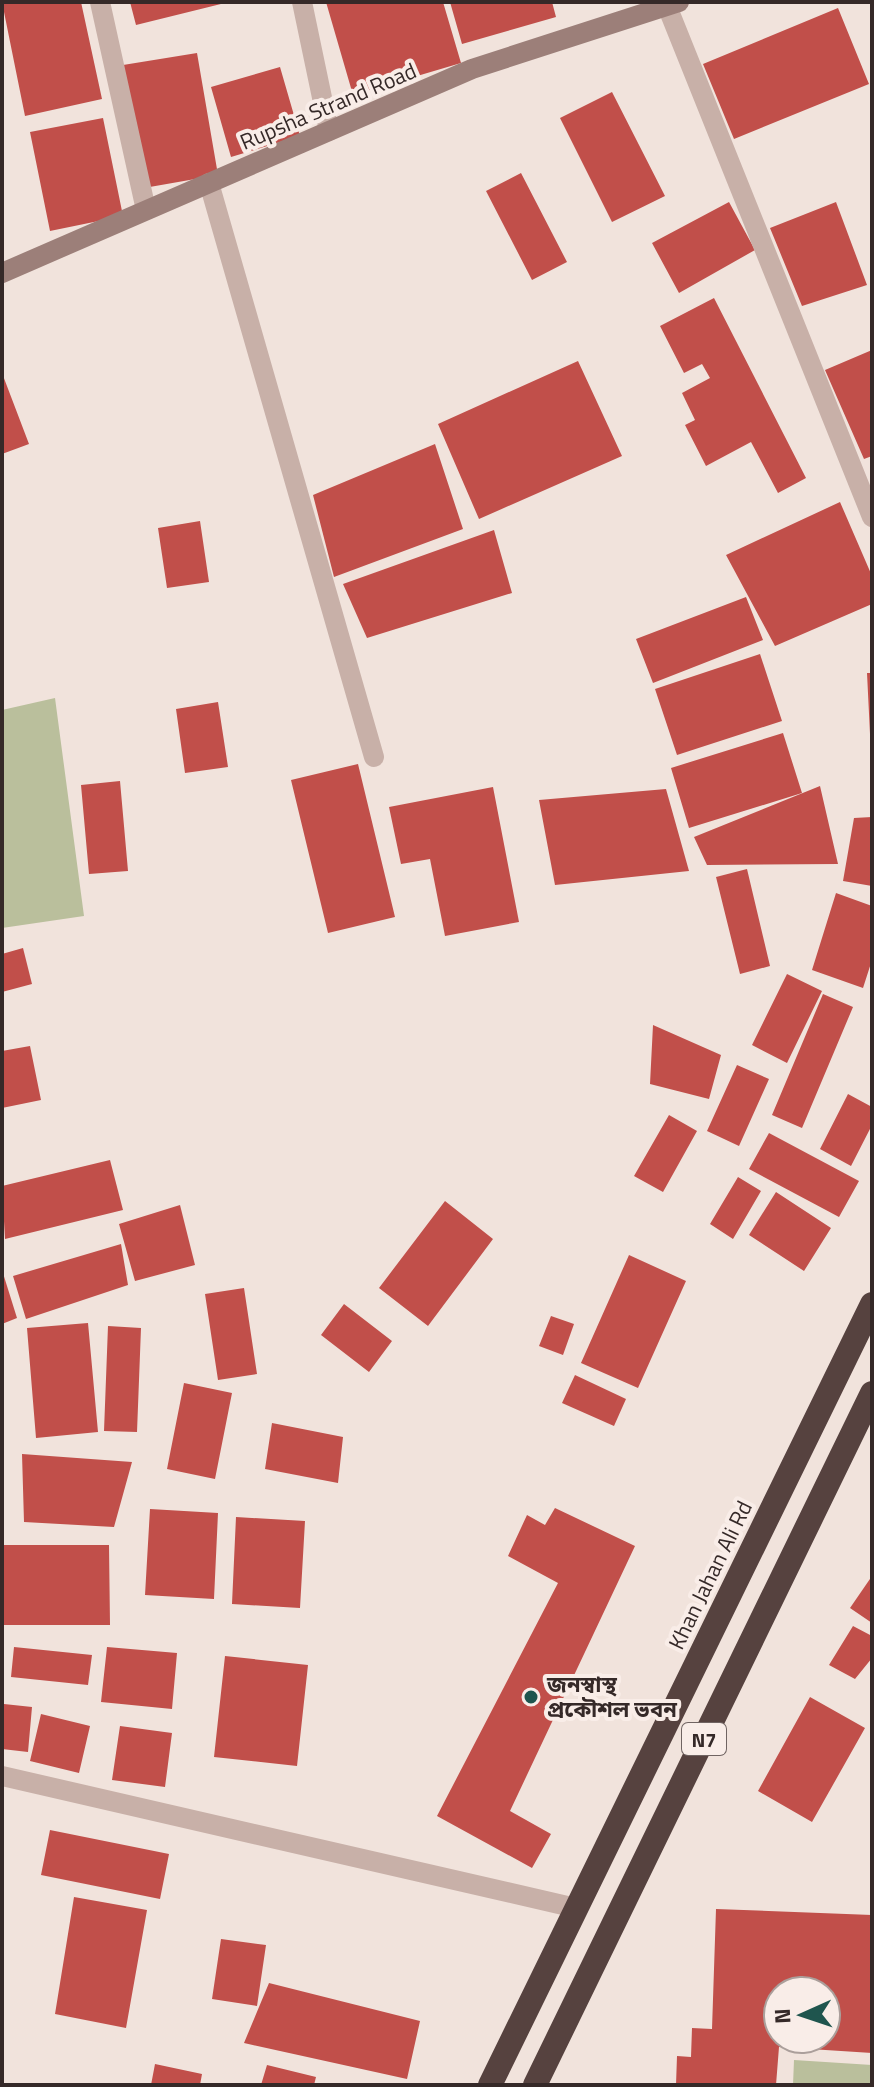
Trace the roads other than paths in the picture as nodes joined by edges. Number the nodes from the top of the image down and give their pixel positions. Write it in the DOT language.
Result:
graph roads {
  1 [pos="100,2"];
  2 [pos="302,2"];
  3 [pos="673,4"];
  4 [pos="329,131"];
  5 [pos="209,183"];
  6 [pos="146,210"];
  7 [pos="2,273"];
  8 [pos="872,517"];
  9 [pos="374,757"];
  10 [pos="872,1304"];
  11 [pos="872,1393"];
  12 [pos="2,1776"];
  13 [pos="576,1908"];
  14 [pos="490,2085"];
  15 [pos="535,2085"];
  1 -- 6 [label="street"];
  2 -- 4 [label="street"];
  3 -- 4 [label="street, Rupsha Strand Road"];
  3 -- 8 [label="street"];
  4 -- 5 [label="street, Rupsha Strand Road"];
  5 -- 6 [label="street, Rupsha Strand Road"];
  5 -- 9 [label="street"];
  6 -- 7 [label="street, Rupsha Strand Road"];
  10 -- 13 [label="highway, Khan Jahan Ali Rd / N7"];
  11 -- 15 [label="highway, N7"];
  12 -- 13 [label="street"];
  13 -- 14 [label="highway, Khan Jahan Ali Rd / N7"];
}
